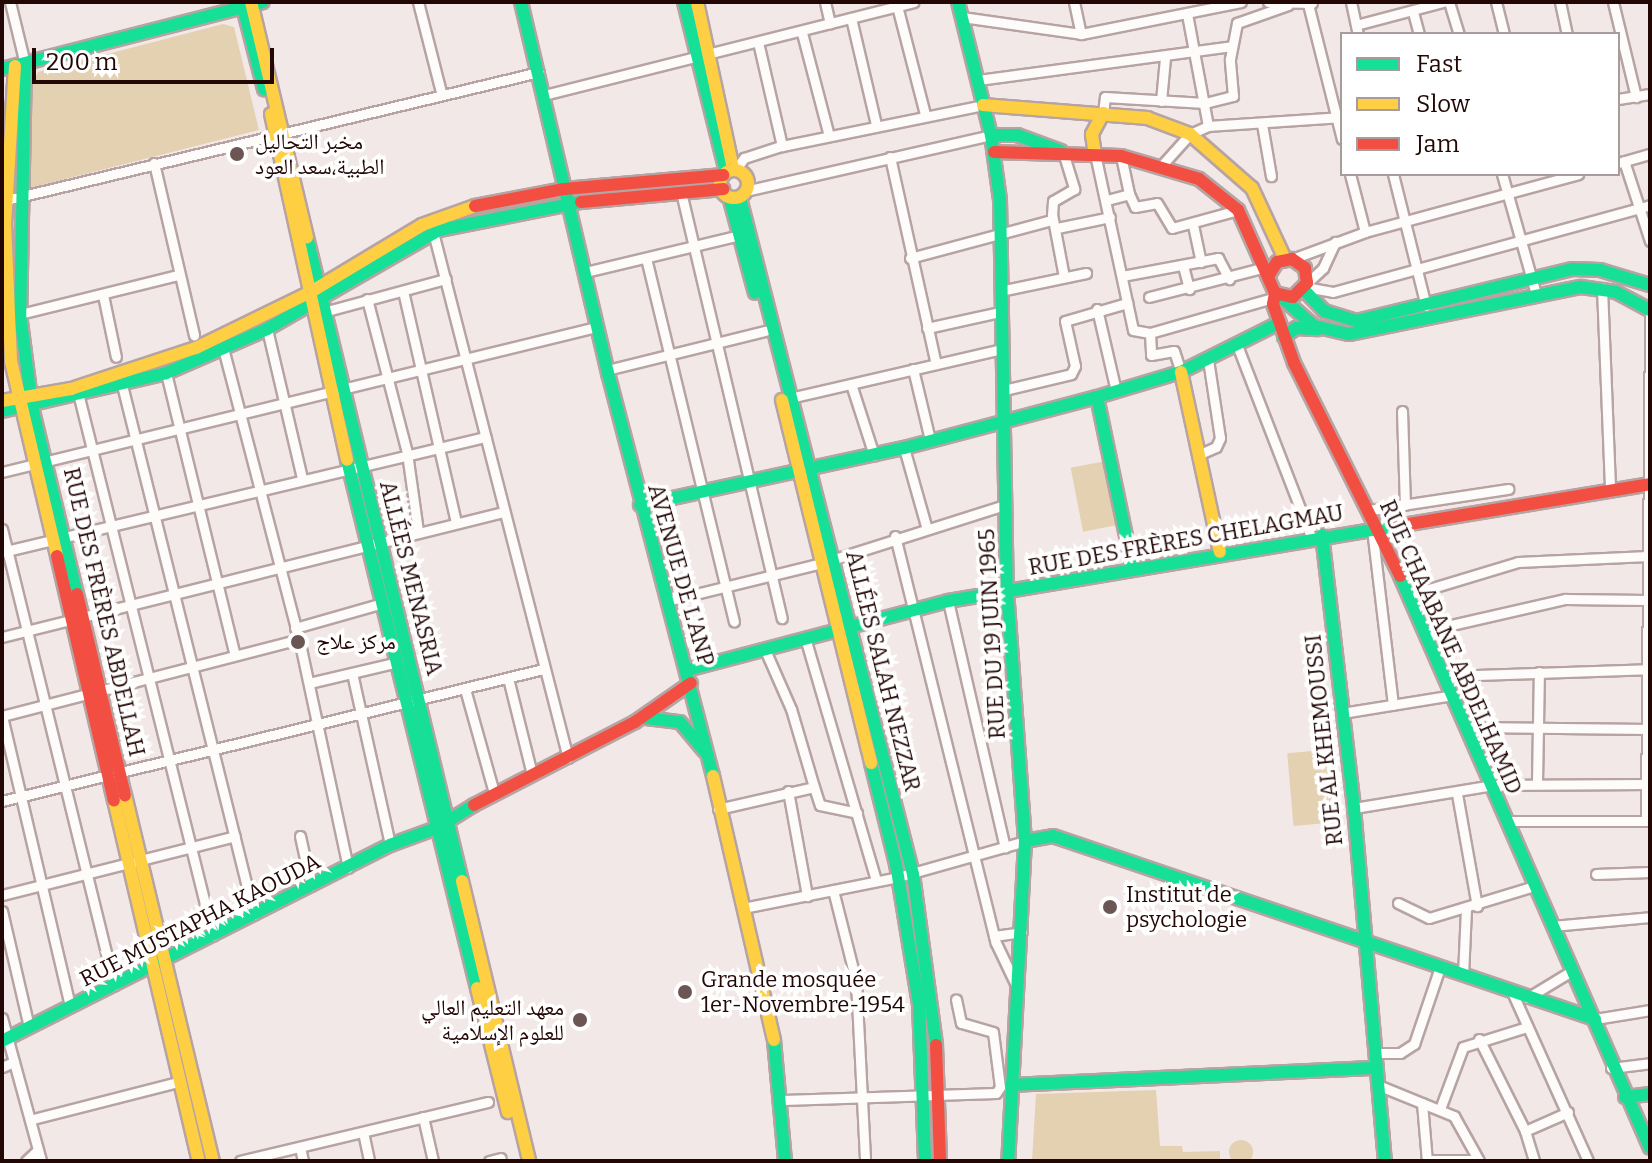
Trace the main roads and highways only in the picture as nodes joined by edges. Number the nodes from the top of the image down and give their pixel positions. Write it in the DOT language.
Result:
graph roads {
  1 [pos="521,2"];
  2 [pos="684,2"];
  3 [pos="697,2"];
  4 [pos="958,2"];
  5 [pos="252,4"];
  6 [pos="702,56"];
  7 [pos="14,67"];
  8 [pos="983,105"];
  9 [pos="1103,113"];
  10 [pos="279,133"];
  11 [pos="991,135"];
  12 [pos="994,152"];
  13 [pos="1063,152"];
  14 [pos="1095,154"];
  15 [pos="732,183"];
  16 [pos="564,189"];
  17 [pos="630,191"];
  18 [pos="11,199"];
  19 [pos="567,203"];
  20 [pos="743,234"];
  21 [pos="1288,259"];
  22 [pos="1266,272"];
  23 [pos="1649,285"];
  24 [pos="1304,289"];
  25 [pos="322,291"];
  26 [pos="1276,296"];
  27 [pos="315,305"];
  28 [pos="1646,308"];
  29 [pos="1293,310"];
  30 [pos="11,316"];
  31 [pos="1321,329"];
  32 [pos="1282,331"];
  33 [pos="1181,372"];
  34 [pos="1097,397"];
  35 [pos="786,399"];
  36 [pos="2,401"];
  37 [pos="26,402"];
  38 [pos="2,411"];
  39 [pos="1005,422"];
  40 [pos="356,465"];
  41 [pos="806,471"];
  42 [pos="1649,484"];
  43 [pos="640,505"];
  44 [pos="1375,528"];
  45 [pos="1317,536"];
  46 [pos="374,540"];
  47 [pos="1220,552"];
  48 [pos="828,560"];
  49 [pos="1133,569"];
  50 [pos="1007,590"];
  51 [pos="853,627"];
  52 [pos="838,632"];
  53 [pos="689,677"];
  54 [pos="635,722"];
  55 [pos="704,751"];
  56 [pos="449,816"];
  57 [pos="436,823"];
  58 [pos="1025,841"];
  59 [pos="1362,941"];
  60 [pos="156,965"];
  61 [pos="1595,1019"];
  62 [pos="4,1040"];
  63 [pos="500,1060"];
  64 [pos="1377,1068"];
  65 [pos="1011,1085"];
  66 [pos="1650,1094"];
  67 [pos="1625,1097"];
  68 [pos="1650,1148"];
  69 [pos="199,1161"];
  70 [pos="213,1161"];
  71 [pos="520,1161"];
  72 [pos="529,1161"];
  73 [pos="785,1161"];
  74 [pos="925,1161"];
  75 [pos="940,1161"];
  76 [pos="1008,1161"];
  77 [pos="1385,1161"];
  1 -- 16 [label="main road, AVENUE DE L'ANP"];
  2 -- 6 [label="main road"];
  3 -- 6 [label="main road"];
  4 -- 8 [label="main road, RUE DU 19 JUIN 1965"];
  5 -- 7 [label="main road"];
  5 -- 10 [label="main road, ALLÉES MENASRIA"];
  6 -- 15 [label="main road, ALLÉES SALAH NEZZAR"];
  7 -- 18 [label="main road, RUE DES FRÈRES ABDELLAH"];
  8 -- 9 [label="main road"];
  8 -- 11 [label="main road, RUE DU 19 JUIN 1965"];
  9 -- 14 [label="main road"];
  9 -- 21 [label="main road"];
  10 -- 25 [label="main road, ALLÉES MENASRIA"];
  10 -- 27 [label="main road, ALLÉES MENASRIA"];
  11 -- 12 [label="main road, RUE DU 19 JUIN 1965"];
  11 -- 13 [label="main road"];
  12 -- 13 [label="main road"];
  12 -- 39 [label="main road, RUE DU 19 JUIN 1965"];
  13 -- 14 [label="main road"];
  14 -- 22 [label="main road"];
  15 -- 17 [label="main road"];
  15 -- 17 [label="main road"];
  15 -- 20 [label="main road, ALLÉES SALAH NEZZAR"];
  16 -- 17 [label="main road"];
  16 -- 19 [label="main road, AVENUE DE L'ANP"];
  16 -- 25 [label="main road"];
  17 -- 19 [label="main road"];
  18 -- 30 [label="main road, RUE DES FRÈRES ABDELLAH"];
  19 -- 25 [label="main road"];
  19 -- 43 [label="main road, AVENUE DE L'ANP"];
  20 -- 35 [label="main road, ALLÉES SALAH NEZZAR"];
  20 -- 35 [label="main road"];
  21 -- 22 [label="main road"];
  21 -- 24 [label="main road"];
  22 -- 26 [label="main road, RUE CHAABANE ABDELHAMID"];
  23 -- 24 [label="main road"];
  23 -- 28 [label="main road"];
  24 -- 26 [label="main road"];
  24 -- 29 [label="main road"];
  25 -- 27 [label="main road"];
  25 -- 27 [label="main road, ALLÉES MENASRIA"];
  26 -- 29 [label="main road"];
  26 -- 32 [label="main road, RUE CHAABANE ABDELHAMID"];
  27 -- 37 [label="main road"];
  27 -- 37 [label="main road"];
  27 -- 40 [label="main road, ALLÉES MENASRIA"];
  27 -- 40 [label="main road"];
  28 -- 31 [label="main road"];
  29 -- 31 [label="main road"];
  29 -- 32 [label="main road"];
  30 -- 37 [label="main road, RUE DES FRÈRES ABDELLAH"];
  31 -- 32 [label="main road"];
  32 -- 33 [label="main road"];
  32 -- 44 [label="main road, RUE CHAABANE ABDELHAMID"];
  33 -- 34 [label="main road"];
  33 -- 47 [label="main road"];
  34 -- 39 [label="main road"];
  34 -- 49 [label="main road"];
  35 -- 41 [label="main road, ALLÉES SALAH NEZZAR"];
  36 -- 37 [label="main road"];
  37 -- 38 [label="main road"];
  37 -- 60 [label="main road, RUE DES FRÈRES ABDELLAH"];
  39 -- 41 [label="main road"];
  39 -- 50 [label="main road, RUE DU 19 JUIN 1965"];
  40 -- 46 [label="main road"];
  41 -- 43 [label="main road"];
  41 -- 48 [label="main road, ALLÉES SALAH NEZZAR"];
  42 -- 44 [label="main road, RUE DES FRÈRES CHELAGMAU"];
  43 -- 53 [label="main road, AVENUE DE L'ANP"];
  44 -- 45 [label="main road, RUE DES FRÈRES CHELAGMAU"];
  44 -- 61 [label="main road, RUE CHAABANE ABDELHAMID"];
  45 -- 47 [label="main road, RUE DES FRÈRES CHELAGMAU"];
  45 -- 59 [label="main road, RUE AL KHEMOUSSI"];
  46 -- 56 [label="main road, ALLÉES MENASRIA"];
  46 -- 57 [label="main road"];
  47 -- 49 [label="main road, RUE DES FRÈRES CHELAGMAU"];
  48 -- 51 [label="main road, ALLÉES SALAH NEZZAR"];
  48 -- 52 [label="main road"];
  49 -- 50 [label="main road, RUE DES FRÈRES CHELAGMAU"];
  50 -- 51 [label="main road, RUE DES FRÈRES CHELAGMAU"];
  50 -- 58 [label="main road, RUE DU 19 JUIN 1965"];
  51 -- 52 [label="main road, RUE DES FRÈRES CHELAGMAU"];
  51 -- 75 [label="main road, ALLÉES SALAH NEZZAR"];
  52 -- 53 [label="main road, RUE DES FRÈRES CHELAGMAU"];
  52 -- 74 [label="main road"];
  53 -- 54 [label="main road, RUE MUSTAPHA KAOUDA"];
  53 -- 55 [label="main road, AVENUE DE L'ANP"];
  54 -- 55 [label="main road"];
  54 -- 56 [label="main road, RUE MUSTAPHA KAOUDA"];
  55 -- 73 [label="main road, AVENUE DE L'ANP"];
  56 -- 57 [label="main road, RUE MUSTAPHA KAOUDA"];
  56 -- 63 [label="main road, ALLÉES MENASRIA"];
  57 -- 60 [label="main road, RUE MUSTAPHA KAOUDA"];
  57 -- 63 [label="main road"];
  58 -- 59 [label="main road"];
  58 -- 65 [label="main road, RUE DU 19 JUIN 1965"];
  59 -- 61 [label="main road"];
  59 -- 64 [label="main road, RUE AL KHEMOUSSI"];
  60 -- 62 [label="main road, RUE MUSTAPHA KAOUDA"];
  60 -- 69 [label="main road, RUE DES FRÈRES ABDELLAH"];
  60 -- 70 [label="main road, RUE DES FRÈRES ABDELLAH"];
  61 -- 67 [label="main road, RUE CHAABANE ABDELHAMID"];
  63 -- 71 [label="main road"];
  63 -- 72 [label="main road, ALLÉES MENASRIA"];
  64 -- 65 [label="main road"];
  64 -- 77 [label="main road, RUE AL KHEMOUSSI"];
  65 -- 76 [label="main road, RUE DU 19 JUIN 1965"];
  66 -- 67 [label="main road"];
  67 -- 68 [label="main road, RUE CHAABANE ABDELHAMID"];
}
